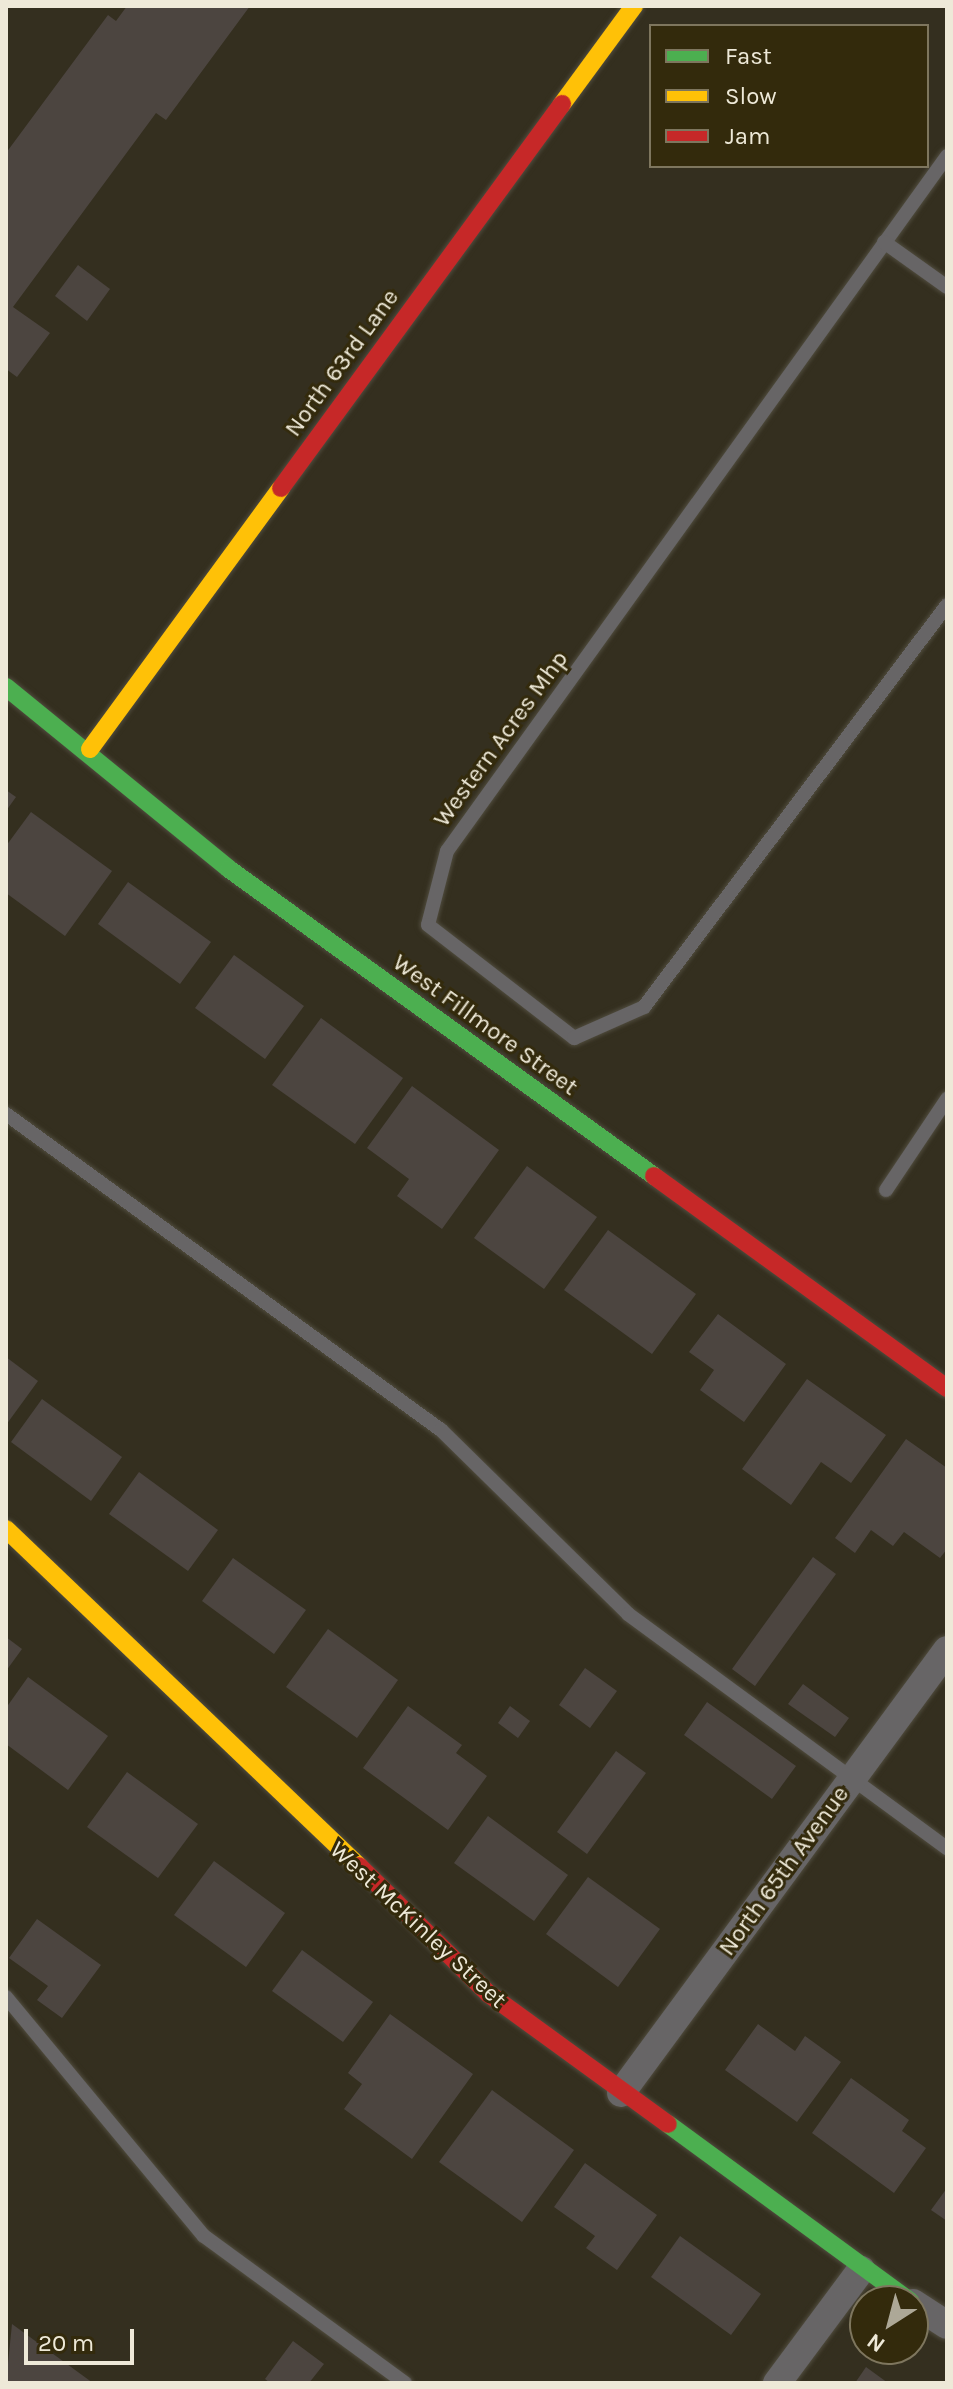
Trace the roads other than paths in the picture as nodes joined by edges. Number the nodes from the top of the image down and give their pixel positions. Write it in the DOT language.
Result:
graph roads {
  1 [pos="634,6"];
  2 [pos="947,156"];
  3 [pos="884,242"];
  4 [pos="947,287"];
  5 [pos="947,605"];
  6 [pos="6,687"];
  7 [pos="90,749"];
  8 [pos="947,1099"];
  9 [pos="6,1114"];
  10 [pos="886,1190"];
  11 [pos="947,1388"];
  12 [pos="6,1529"];
  13 [pos="947,1650"];
  14 [pos="852,1779"];
  15 [pos="947,1848"];
  16 [pos="6,1997"];
  17 [pos="621,2093"];
  18 [pos="861,2270"];
  19 [pos="884,2285"];
  20 [pos="929,2314"];
  21 [pos="947,2325"];
  22 [pos="405,2383"];
  23 [pos="777,2383"];
  1 -- 7 [label="street, North 63rd Lane"];
  2 -- 3 [label="lane, Western Acres Mhp"];
  3 -- 4 [label="lane"];
  3 -- 5 [label="lane, Western Acres Mhp"];
  6 -- 7 [label="street, West Fillmore Street"];
  7 -- 11 [label="street, West Fillmore Street"];
  8 -- 10 [label="lane"];
  9 -- 14 [label="lane"];
  12 -- 17 [label="street, West McKinley Street"];
  13 -- 14 [label="street, North 65th Avenue"];
  14 -- 15 [label="lane"];
  14 -- 17 [label="street, North 65th Avenue"];
  16 -- 22 [label="lane"];
  17 -- 18 [label="street, West McKinley Street"];
  18 -- 19 [label="street, West McKinley Street"];
  18 -- 23 [label="street"];
  20 -- 21 [label="street, West McKinley Street"];
}
